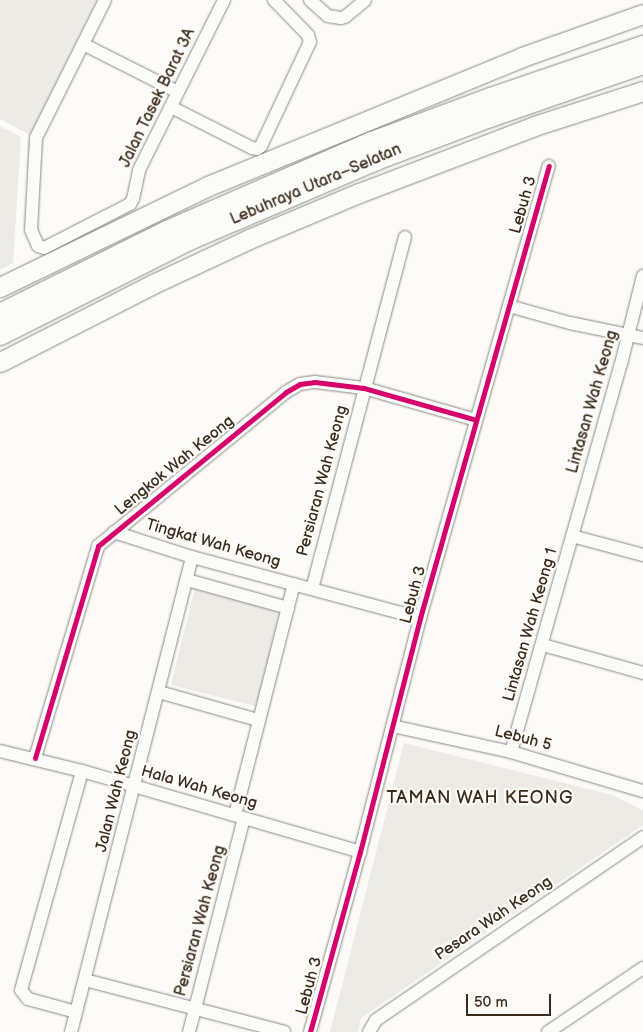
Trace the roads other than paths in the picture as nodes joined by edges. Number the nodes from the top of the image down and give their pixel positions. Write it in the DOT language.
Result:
graph roads {
  1 [pos="105,0"];
  2 [pos="224,0"];
  3 [pos="274,0"];
  4 [pos="310,0"];
  5 [pos="365,0"];
  6 [pos="643,14"];
  7 [pos="83,44"];
  8 [pos="643,47"];
  9 [pos="643,63"];
  10 [pos="178,92"];
  11 [pos="643,92"];
  12 [pos="170,107"];
  13 [pos="548,166"];
  14 [pos="405,237"];
  15 [pos="643,276"];
  16 [pos="0,286"];
  17 [pos="509,306"];
  18 [pos="0,315"];
  19 [pos="0,334"];
  20 [pos="629,335"];
  21 [pos="643,338"];
  22 [pos="0,362"];
  23 [pos="364,388"];
  24 [pos="476,420"];
  25 [pos="114,532"];
  26 [pos="572,536"];
  27 [pos="643,555"];
  28 [pos="192,557"];
  29 [pos="187,580"];
  30 [pos="294,584"];
  31 [pos="312,589"];
  32 [pos="288,608"];
  33 [pos="420,618"];
  34 [pos="543,645"];
  35 [pos="643,673"];
  36 [pos="159,692"];
  37 [pos="258,720"];
  38 [pos="392,726"];
  39 [pos="0,751"];
  40 [pos="511,752"];
  41 [pos="35,758"];
  42 [pos="82,771"];
  43 [pos="135,786"];
  44 [pos="643,791"];
  45 [pos="239,817"];
  46 [pos="643,837"];
  47 [pos="360,852"];
  48 [pos="643,968"];
  49 [pos="85,980"];
  50 [pos="194,1009"];
  51 [pos="76,1012"];
  52 [pos="71,1032"];
  53 [pos="188,1032"];
  54 [pos="284,1032"];
  55 [pos="310,1032"];
  56 [pos="369,1032"];
  57 [pos="548,1032"];
  1 -- 7 [label="street"];
  2 -- 10 [label="street, Jalan Tasek Barat 3A"];
  3 -- 12 [label="street"];
  4 -- 5 [label="street"];
  6 -- 16 [label="main road"];
  7 -- 10 [label="street"];
  7 -- 12 [label="street, Jalan Tasek Barat 3A"];
  8 -- 18 [label="highway, Lebuhraya Utara–Selatan"];
  9 -- 19 [label="highway, Lebuhraya Utara–Selatan"];
  10 -- 12 [label="street, Jalan Tasek Barat 3A"];
  11 -- 22 [label="main road"];
  13 -- 17 [label="street, Lebuh 3"];
  14 -- 23 [label="street, Persiaran Wah Keong"];
  15 -- 20 [label="street, Lintasan Wah Keong"];
  17 -- 20 [label="street"];
  17 -- 24 [label="street, Lebuh 3"];
  20 -- 21 [label="street"];
  20 -- 26 [label="street, Lintasan Wah Keong"];
  23 -- 24 [label="street, Lengkok Wah Keong"];
  23 -- 25 [label="street, Lengkok Wah Keong"];
  23 -- 31 [label="street, Persiaran Wah Keong"];
  24 -- 33 [label="street, Lebuh 3"];
  25 -- 28 [label="street, Tingkat Wah Keong"];
  25 -- 41 [label="street, Lengkok Wah Keong"];
  26 -- 27 [label="street"];
  26 -- 34 [label="street, Lintasan Wah Keong 1"];
  28 -- 29 [label="street, Jalan Wah Keong"];
  28 -- 30 [label="street, Tingkat Wah Keong"];
  29 -- 32 [label="street"];
  29 -- 36 [label="street, Jalan Wah Keong"];
  30 -- 31 [label="street, Tingkat Wah Keong"];
  30 -- 32 [label="street, Persiaran Wah Keong"];
  31 -- 33 [label="street, Tingkat Wah Keong"];
  32 -- 37 [label="street, Persiaran Wah Keong"];
  33 -- 38 [label="street, Lebuh 3"];
  34 -- 35 [label="street"];
  34 -- 40 [label="street, Lintasan Wah Keong 1"];
  36 -- 37 [label="street"];
  36 -- 43 [label="street, Jalan Wah Keong"];
  37 -- 45 [label="street, Persiaran Wah Keong"];
  38 -- 40 [label="street, Lebuh 5"];
  38 -- 47 [label="street, Lebuh 3"];
  39 -- 41 [label="street, Hala Wah Keong"];
  40 -- 44 [label="street, Lebuh 5"];
  41 -- 42 [label="street, Hala Wah Keong"];
  42 -- 43 [label="street, Hala Wah Keong"];
  42 -- 51 [label="street"];
  43 -- 45 [label="street, Hala Wah Keong"];
  43 -- 49 [label="street, Jalan Wah Keong"];
  45 -- 47 [label="street, Hala Wah Keong"];
  45 -- 50 [label="street, Persiaran Wah Keong"];
  46 -- 56 [label="street, Pesara Wah Keong"];
  47 -- 55 [label="street, Lebuh 3"];
  48 -- 57 [label="street"];
  49 -- 50 [label="street"];
  49 -- 51 [label="street, Jalan Wah Keong"];
  50 -- 53 [label="street, Persiaran Wah Keong"];
  50 -- 54 [label="street"];
  51 -- 52 [label="street, Jalan Wah Keong"];
}
